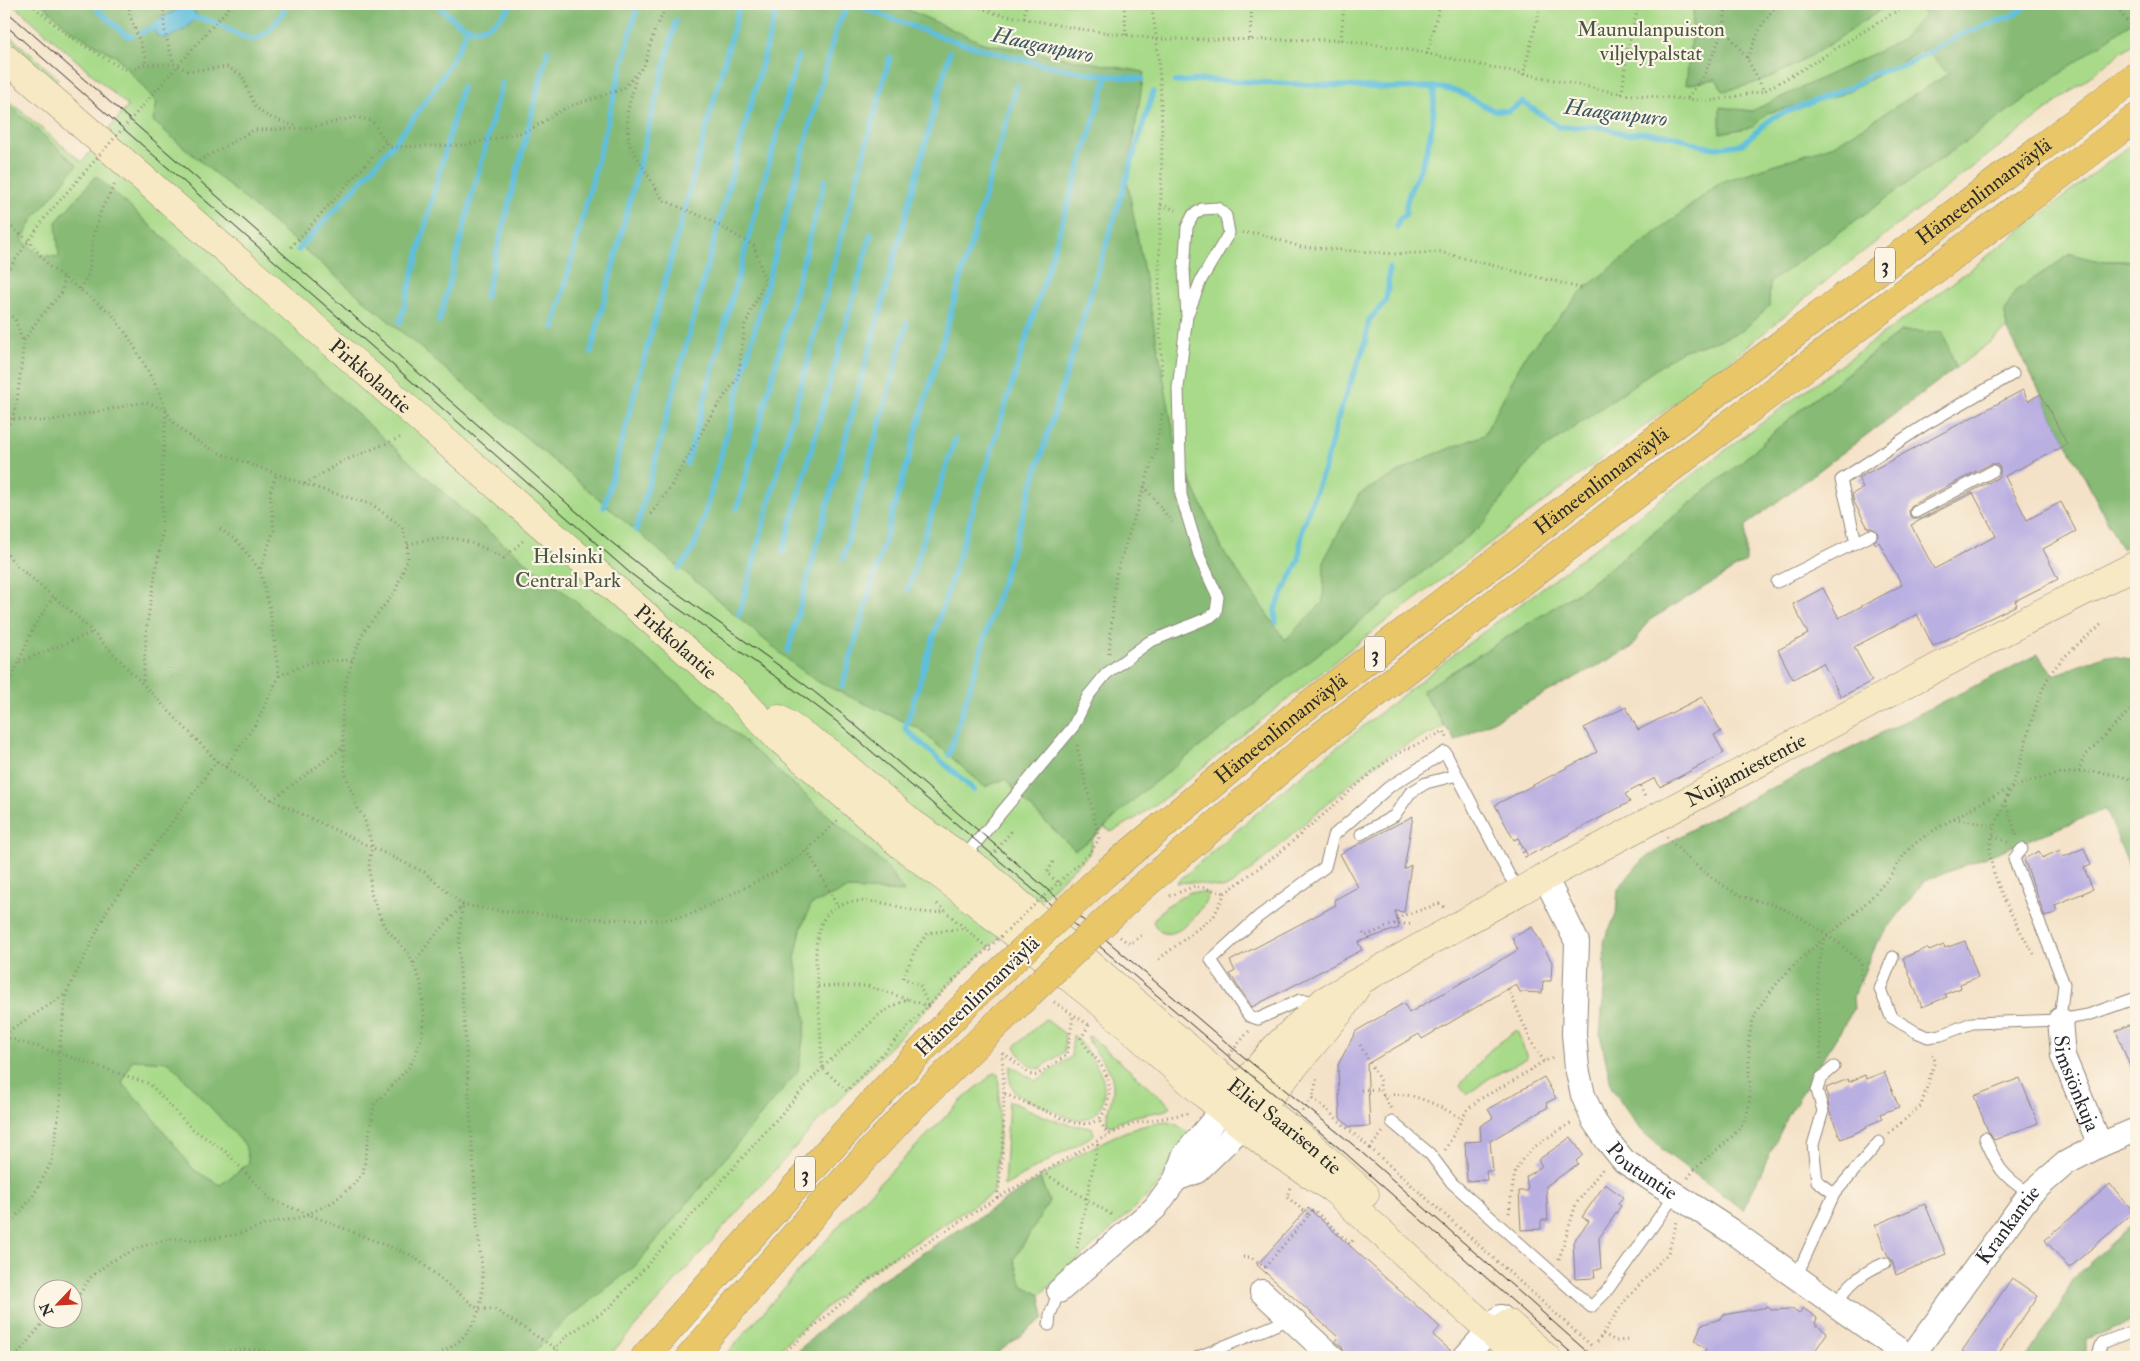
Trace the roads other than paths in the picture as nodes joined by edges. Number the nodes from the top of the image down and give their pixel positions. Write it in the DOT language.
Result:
graph roads {
  1 [pos="4,57"];
  2 [pos="2136,76"];
  3 [pos="2136,118"];
  4 [pos="1187,316"];
  5 [pos="2013,374"];
  6 [pos="1994,471"];
  7 [pos="1916,512"];
  8 [pos="1871,535"];
  9 [pos="1856,542"];
  10 [pos="2136,565"];
  11 [pos="1778,582"];
  12 [pos="737,695"];
  13 [pos="1457,775"];
  14 [pos="1361,834"];
  15 [pos="2022,849"];
  16 [pos="964,858"];
  17 [pos="1532,878"];
  18 [pos="1009,912"];
  19 [pos="1893,957"];
  20 [pos="1359,983"];
  21 [pos="2136,998"];
  22 [pos="1324,1001"];
  23 [pos="2060,1020"];
  24 [pos="1834,1067"];
  25 [pos="1231,1100"];
  26 [pos="1261,1106"];
  27 [pos="1392,1122"];
  28 [pos="1243,1126"];
  29 [pos="2136,1130"];
  30 [pos="1985,1138"];
  31 [pos="1879,1142"];
  32 [pos="2100,1145"];
  33 [pos="1176,1180"];
  34 [pos="1834,1194"];
  35 [pos="2030,1194"];
  36 [pos="1681,1195"];
  37 [pos="1885,1263"];
  38 [pos="1796,1277"];
  39 [pos="1065,1285"];
  40 [pos="1262,1292"];
  41 [pos="1836,1305"];
  42 [pos="1290,1319"];
  43 [pos="1495,1324"];
  44 [pos="1048,1325"];
  45 [pos="2136,1330"];
  46 [pos="645,1357"];
  47 [pos="690,1357"];
  48 [pos="1198,1357"];
  49 [pos="1332,1357"];
  50 [pos="1465,1357"];
  51 [pos="1518,1357"];
  52 [pos="1546,1357"];
  53 [pos="1910,1357"];
  54 [pos="2097,1357"];
  1 -- 12 [label="main road, Pirkkolantie"];
  2 -- 46 [label="highway, Hämeenlinnanväylä / 3, bridge"];
  3 -- 47 [label="highway, Hämeenlinnanväylä / 3, bridge"];
  4 -- 4 [label="lane"];
  4 -- 16 [label="lane"];
  5 -- 9 [label="lane"];
  6 -- 7 [label="lane"];
  8 -- 9 [label="lane"];
  9 -- 11 [label="lane"];
  10 -- 17 [label="main road, Nuijamiestentie"];
  12 -- 16 [label="main road, Pirkkolantie"];
  12 -- 18 [label="main road, Pirkkolantie"];
  13 -- 14 [label="lane"];
  13 -- 17 [label="lane"];
  13 -- 22 [label="lane"];
  15 -- 23 [label="lane"];
  16 -- 18 [label="main road, Pirkkolantie"];
  17 -- 20 [label="main road, Nuijamiestentie"];
  17 -- 36 [label="street, Poutuntie"];
  18 -- 25 [label="main road, Eliel Saarisen tie"];
  18 -- 25 [label="main road, Eliel Saarisen tie"];
  19 -- 23 [label="lane"];
  20 -- 22 [label="main road, Nuijamiestentie"];
  20 -- 26 [label="main road, Nuijamiestentie"];
  21 -- 23 [label="lane"];
  22 -- 25 [label="main road, Nuijamiestentie"];
  23 -- 32 [label="street, Simsiönkuja"];
  24 -- 34 [label="lane"];
  25 -- 26 [label="main road, Eliel Saarisen tie"];
  25 -- 28 [label="main road, Eliel Saarisen tie"];
  25 -- 33 [label="street"];
  26 -- 28 [label="main road, Nuijamiestentie"];
  26 -- 43 [label="main road, Eliel Saarisen tie"];
  27 -- 36 [label="lane"];
  28 -- 33 [label="street"];
  28 -- 43 [label="main road, Eliel Saarisen tie"];
  29 -- 32 [label="street, Krankantie"];
  30 -- 35 [label="lane"];
  31 -- 34 [label="lane"];
  32 -- 35 [label="street, Krankantie"];
  33 -- 39 [label="street"];
  34 -- 38 [label="lane"];
  35 -- 53 [label="street, Krankantie"];
  36 -- 38 [label="street, Poutuntie"];
  37 -- 41 [label="lane"];
  38 -- 41 [label="street, Poutuntie"];
  39 -- 44 [label="lane"];
  40 -- 42 [label="street"];
  41 -- 53 [label="street, Poutuntie"];
  42 -- 48 [label="lane"];
  42 -- 49 [label="street"];
  43 -- 50 [label="street"];
  43 -- 51 [label="main road, Eliel Saarisen tie"];
  43 -- 52 [label="main road, Eliel Saarisen tie"];
  45 -- 54 [label="lane"];
}
